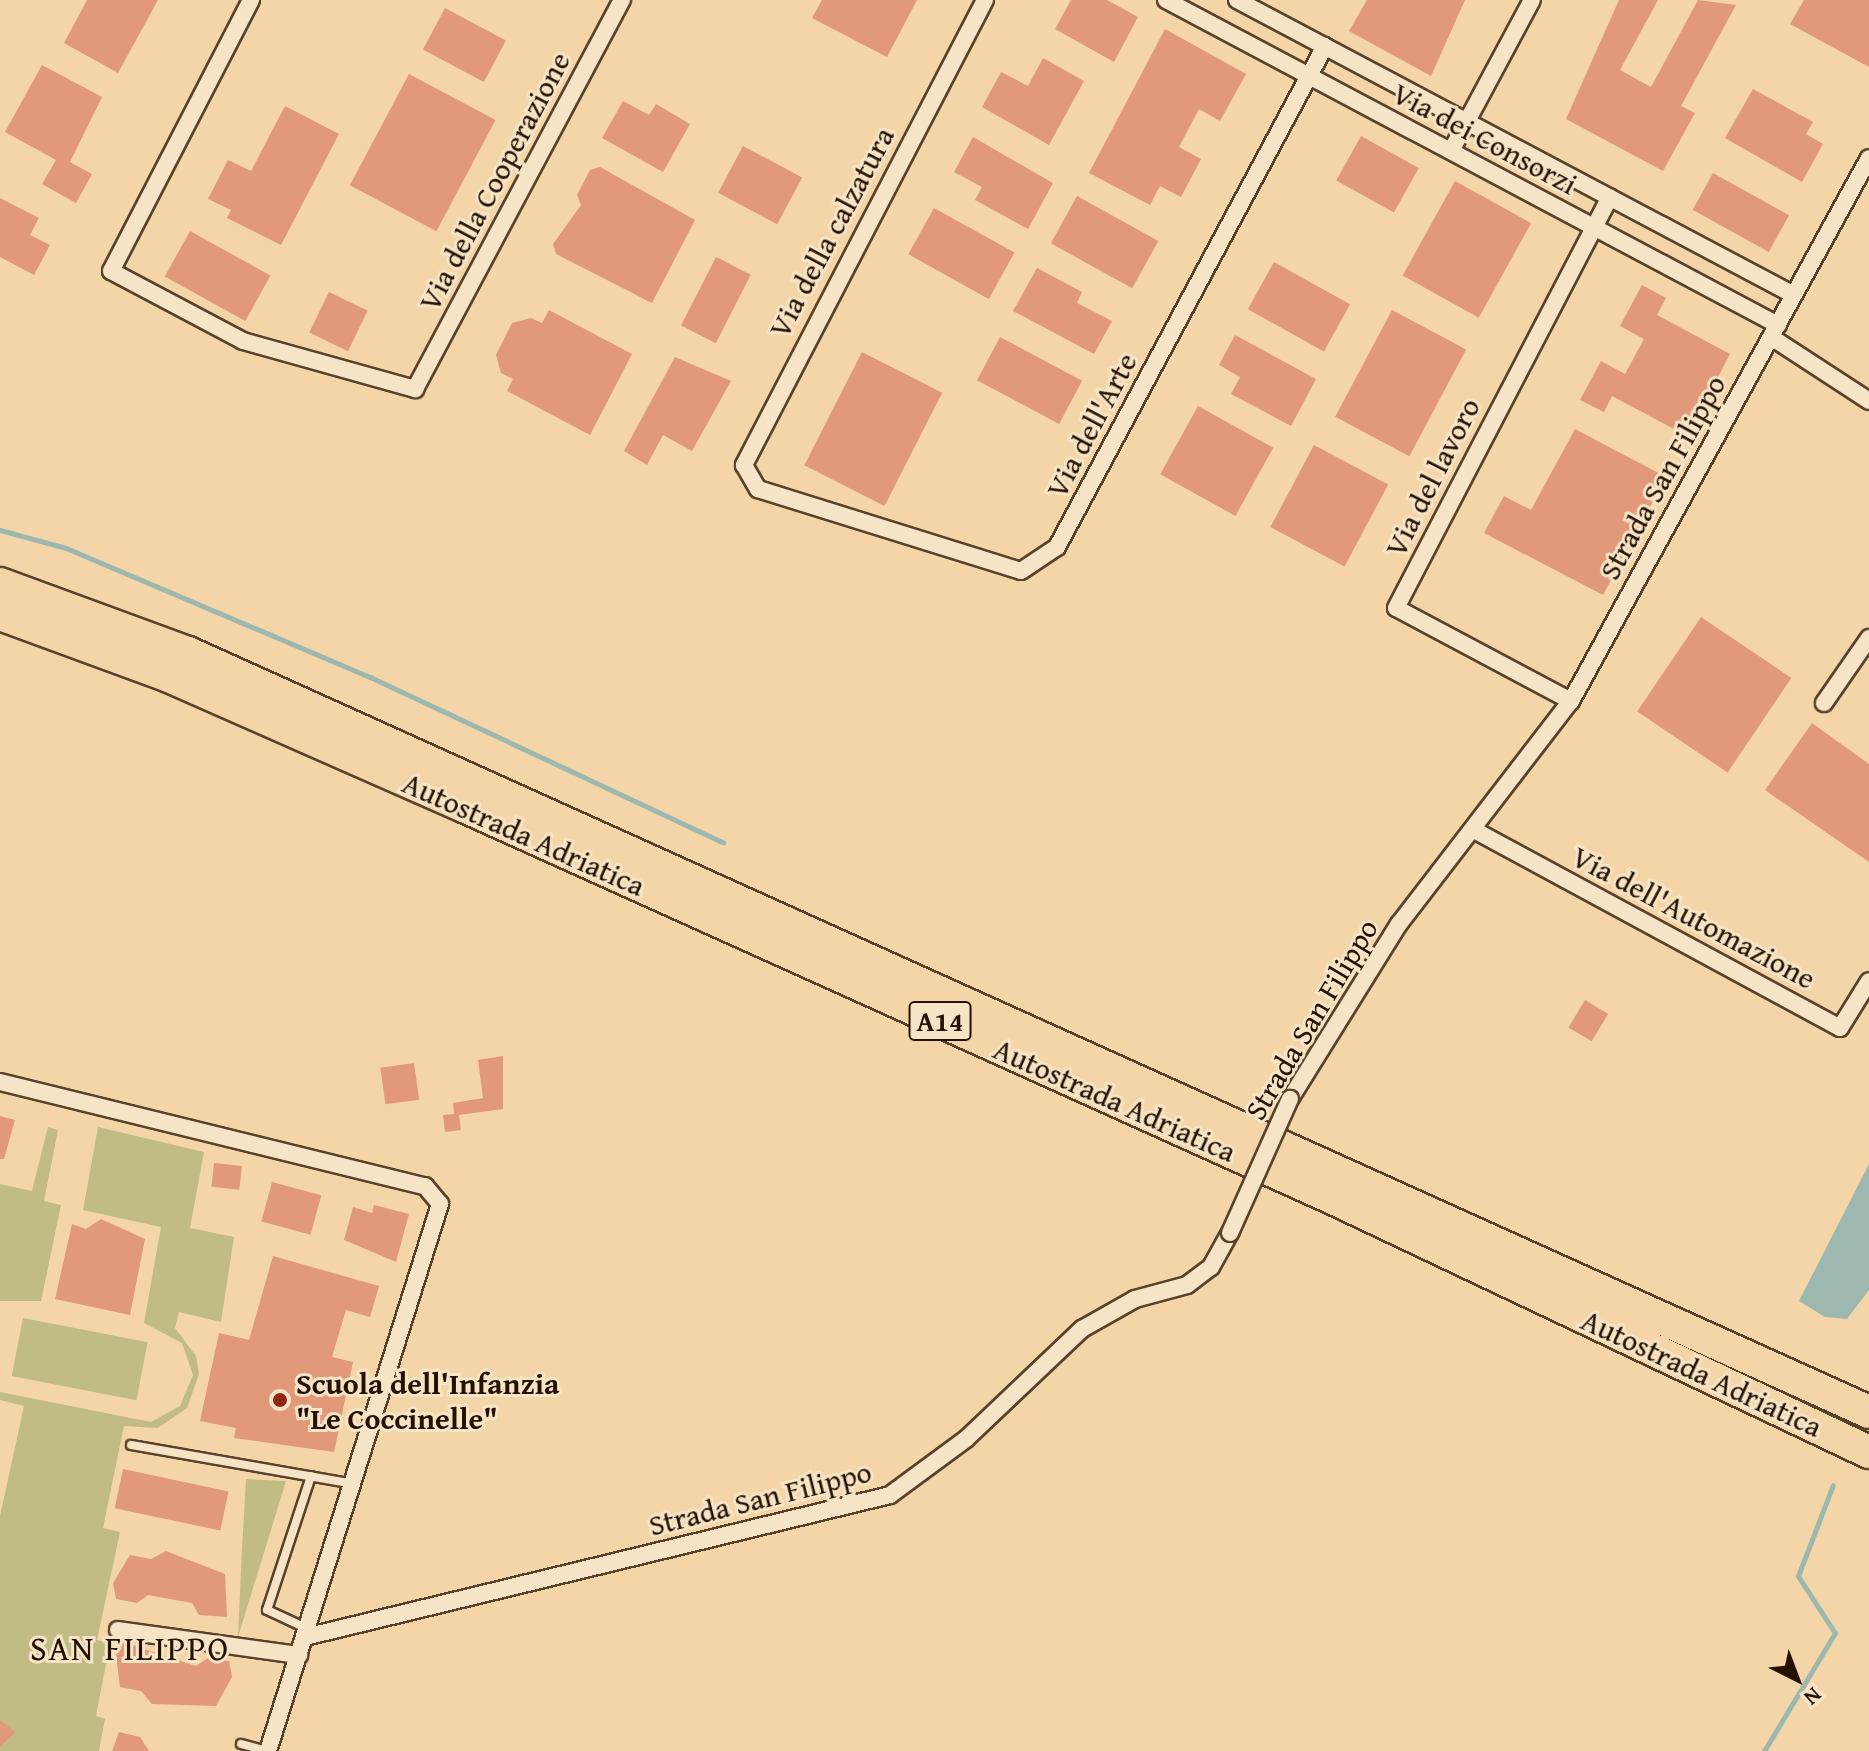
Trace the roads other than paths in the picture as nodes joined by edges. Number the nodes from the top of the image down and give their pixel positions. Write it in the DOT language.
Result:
graph roads {
  1 [pos="251,0"];
  2 [pos="622,0"];
  3 [pos="985,0"];
  4 [pos="1166,0"];
  5 [pos="1237,0"];
  6 [pos="1532,0"];
  7 [pos="1325,46"];
  8 [pos="1309,76"];
  9 [pos="1467,121"];
  10 [pos="1451,151"];
  11 [pos="1869,158"];
  12 [pos="1610,197"];
  13 [pos="1594,227"];
  14 [pos="1794,295"];
  15 [pos="1774,331"];
  16 [pos="1869,401"];
  17 [pos="758,489"];
  18 [pos="0,584"];
  19 [pos="0,614"];
  20 [pos="1869,638"];
  21 [pos="1571,701"];
  22 [pos="1824,703"];
  23 [pos="1474,830"];
  24 [pos="1869,981"];
  25 [pos="0,1082"];
  26 [pos="1869,1412"];
  27 [pos="131,1445"];
  28 [pos="1869,1452"];
  29 [pos="311,1476"];
  30 [pos="355,1484"];
  31 [pos="118,1630"];
  32 [pos="306,1633"];
  33 [pos="299,1655"];
  34 [pos="241,1744"];
  35 [pos="268,1751"];
  1 -- 2 [label="street, Via della Cooperazione"];
  3 -- 17 [label="street, Via della calzatura"];
  4 -- 8 [label="street, Via dei Consorzi"];
  5 -- 7 [label="street, Via dei Consorzi"];
  6 -- 9 [label="street"];
  7 -- 8 [label="street, Via dell'Arte"];
  7 -- 9 [label="street, Via dei Consorzi"];
  8 -- 10 [label="street, Via dei Consorzi"];
  8 -- 17 [label="street, Via dell'Arte"];
  9 -- 10 [label="street"];
  9 -- 12 [label="street, Via dei Consorzi"];
  10 -- 13 [label="street, Via dei Consorzi"];
  11 -- 14 [label="street, Strada San Filippo"];
  12 -- 13 [label="street, Via del lavoro"];
  12 -- 14 [label="street, Via dei Consorzi"];
  13 -- 15 [label="street, Via dei Consorzi"];
  13 -- 21 [label="street, Via del lavoro"];
  14 -- 15 [label="street, Strada San Filippo"];
  15 -- 16 [label="street, Via dei Consorzi"];
  15 -- 21 [label="street, Strada San Filippo"];
  18 -- 26 [label="highway, Autostrada Adriatica / A14"];
  19 -- 28 [label="highway, Autostrada Adriatica / A14"];
  20 -- 22 [label="street"];
  21 -- 23 [label="street, Strada San Filippo"];
  23 -- 24 [label="street, Via dell'Automazione"];
  23 -- 32 [label="street, Strada San Filippo, bridge"];
  25 -- 30 [label="street"];
  27 -- 29 [label="lane"];
  29 -- 30 [label="lane"];
  29 -- 32 [label="lane"];
  30 -- 32 [label="street"];
  31 -- 33 [label="street"];
  32 -- 33 [label="street"];
  33 -- 35 [label="street"];
  34 -- 35 [label="lane"];
}
